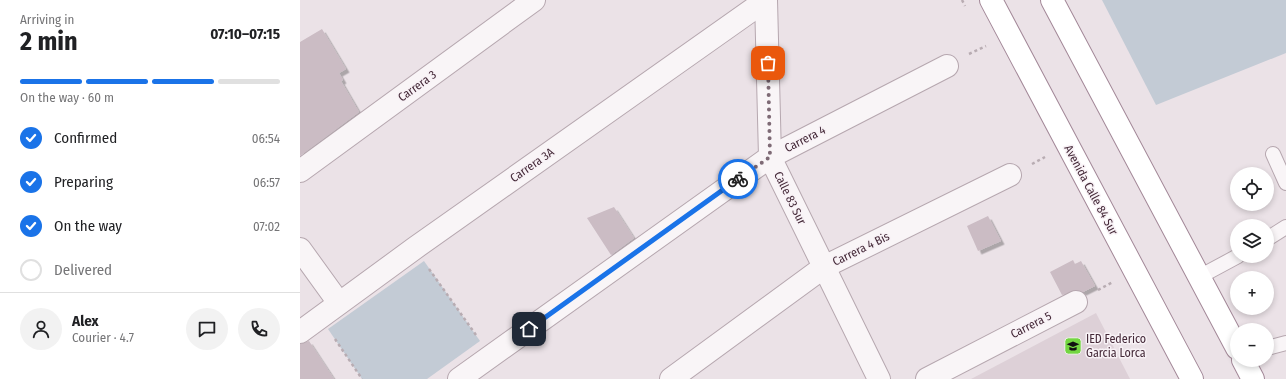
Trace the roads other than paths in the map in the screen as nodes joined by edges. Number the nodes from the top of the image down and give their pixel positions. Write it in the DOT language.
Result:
graph roads {
  1 [pos="534,0"];
  2 [pos="766,0"];
  3 [pos="990,0"];
  4 [pos="1052,0"];
  5 [pos="947,66"];
  6 [pos="1273,154"];
  7 [pos="770,157"];
  8 [pos="300,171"];
  9 [pos="1010,174"];
  10 [pos="1286,183"];
  11 [pos="1286,227"];
  12 [pos="1274,235"];
  13 [pos="300,249"];
  14 [pos="1230,260"];
  15 [pos="824,267"];
  16 [pos="1199,276"];
  17 [pos="1076,302"];
  18 [pos="339,303"];
  19 [pos="300,332"];
  20 [pos="1230,335"];
  21 [pos="1286,343"];
  22 [pos="1274,346"];
  23 [pos="486,367"];
  24 [pos="1247,367"];
  25 [pos="459,379"];
  26 [pos="671,379"];
  27 [pos="879,379"];
  28 [pos="927,379"];
  29 [pos="1192,379"];
  30 [pos="1253,379"];
  1 -- 8 [label="street, Carrera 3"];
  2 -- 7 [label="street, Calle 83 Sur"];
  2 -- 18 [label="street, Carrera 3A"];
  3 -- 29 [label="highway, Avenida Calle 84 Sur"];
  4 -- 16 [label="highway"];
  5 -- 7 [label="street, Carrera 4"];
  6 -- 10 [label="lane"];
  7 -- 15 [label="street, Calle 83 Sur"];
  7 -- 23 [label="street, Carrera 4"];
  9 -- 15 [label="street, Carrera 4 Bis"];
  11 -- 12 [label="lane"];
  13 -- 18 [label="street"];
  14 -- 16 [label="lane"];
  15 -- 26 [label="street, Carrera 4 Bis"];
  15 -- 27 [label="street, Calle 83 Sur"];
  16 -- 20 [label="highway"];
  17 -- 28 [label="street, Carrera 5"];
  18 -- 19 [label="street, Carrera 3A"];
  21 -- 22 [label="lane"];
  23 -- 25 [label="street, Carrera 4"];
  24 -- 30 [label="highway"];
}
